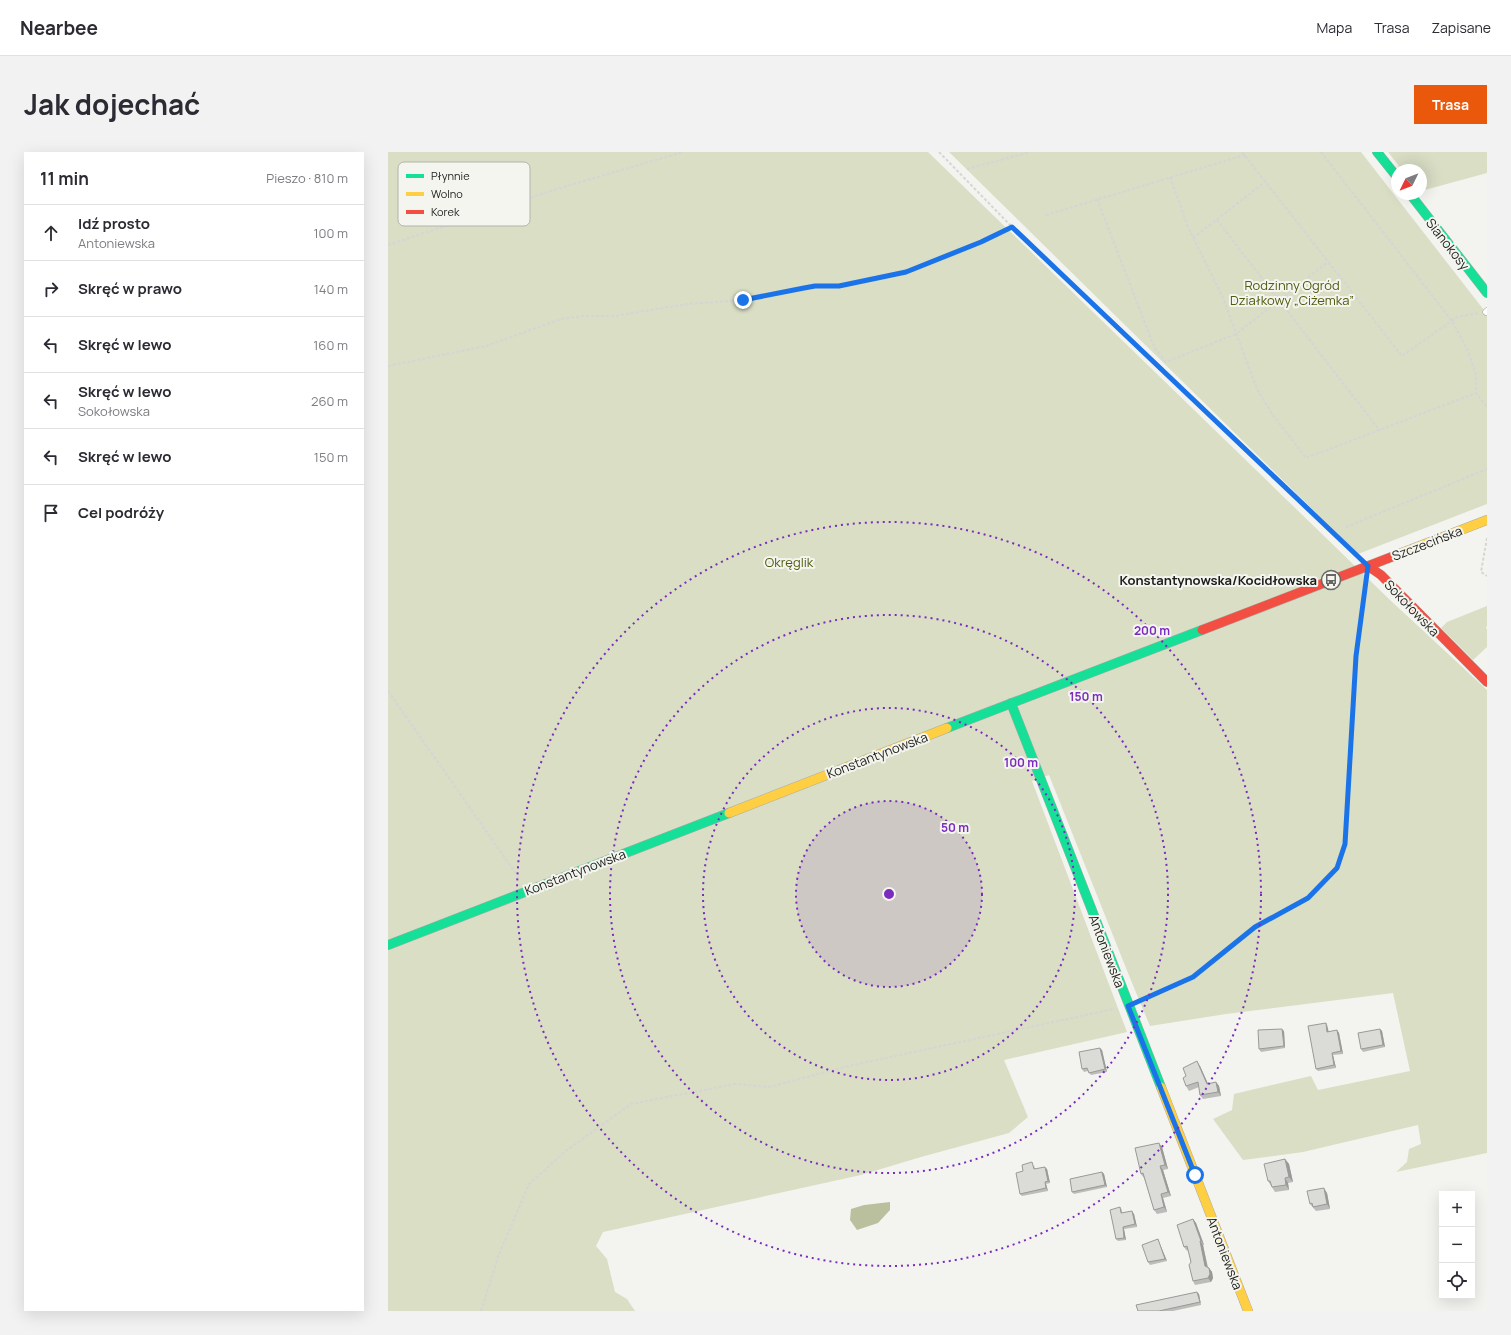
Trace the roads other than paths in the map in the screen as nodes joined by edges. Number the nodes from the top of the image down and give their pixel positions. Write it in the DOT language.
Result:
graph roads {
  1 [pos="1377,152"];
  2 [pos="1391,170"];
  3 [pos="1415,200"];
  4 [pos="1487,293"];
  5 [pos="1487,520"];
  6 [pos="1368,566"];
  7 [pos="1487,682"];
  8 [pos="1011,703"];
  9 [pos="388,945"];
  10 [pos="1248,1311"];
  1 -- 2 [label="main road"];
  3 -- 4 [label="main road, Sianokosy"];
  5 -- 6 [label="main road, Szczecińska"];
  6 -- 7 [label="main road, Sokołowska"];
  6 -- 8 [label="main road, Konstantynowska"];
  8 -- 9 [label="main road, Konstantynowska"];
  8 -- 10 [label="main road, Antoniewska"];
}
